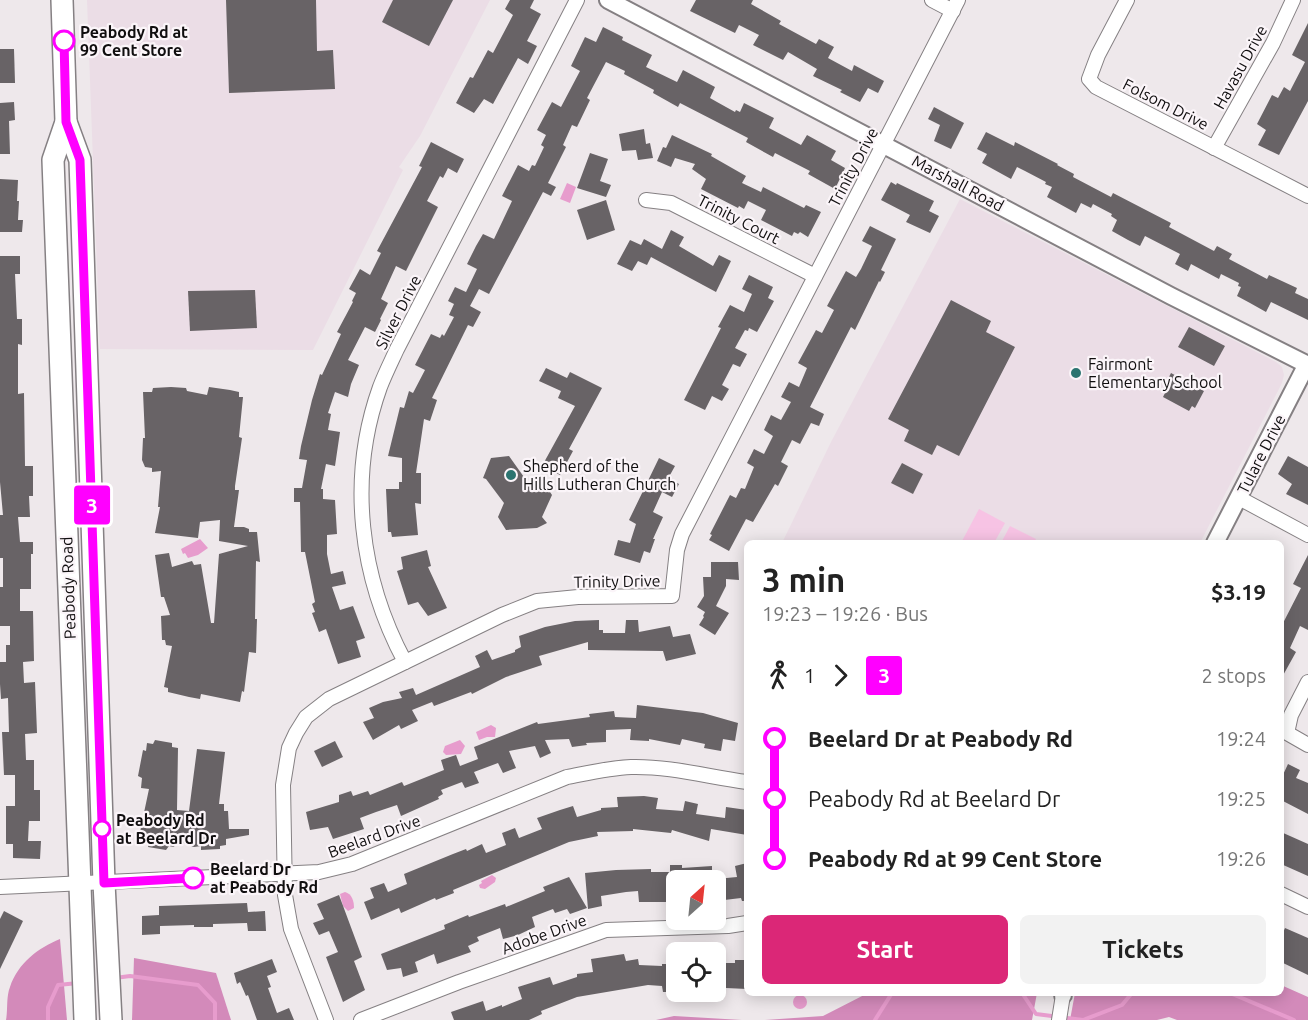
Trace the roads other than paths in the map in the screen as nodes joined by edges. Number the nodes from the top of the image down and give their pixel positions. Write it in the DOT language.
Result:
graph roads {
  1 [pos="62,0"];
  2 [pos="578,0"];
  3 [pos="608,0"];
  4 [pos="932,0"];
  5 [pos="1127,0"];
  6 [pos="1293,0"];
  7 [pos="956,5"];
  8 [pos="66,122"];
  9 [pos="884,144"];
  10 [pos="1214,148"];
  11 [pos="1308,196"];
  12 [pos="646,200"];
  13 [pos="815,276"];
  14 [pos="1307,365"];
  15 [pos="1239,498"];
  16 [pos="1308,535"];
  17 [pos="1217,540"];
  18 [pos="405,662"];
  19 [pos="1308,682"];
  20 [pos="1308,745"];
  21 [pos="744,782"];
  22 [pos="284,875"];
  23 [pos="104,883"];
  24 [pos="79,884"];
  25 [pos="0,888"];
  26 [pos="1284,895"];
  27 [pos="1308,907"];
  28 [pos="744,923"];
  29 [pos="1063,996"];
  30 [pos="85,1020"];
  31 [pos="111,1020"];
  32 [pos="326,1020"];
  33 [pos="362,1020"];
  34 [pos="1059,1020"];
  1 -- 8 [label="main road, Peabody Road"];
  2 -- 18 [label="street, Silver Drive"];
  3 -- 9 [label="street, Marshall Road"];
  4 -- 7 [label="street"];
  5 -- 10 [label="street, Folsom Drive"];
  6 -- 10 [label="street, Havasu Drive"];
  7 -- 9 [label="street, Trinity Drive"];
  8 -- 23 [label="main road, Peabody Road"];
  8 -- 24 [label="main road, Peabody Road"];
  9 -- 13 [label="street, Trinity Drive"];
  9 -- 14 [label="street, Marshall Road"];
  10 -- 11 [label="street, Folsom Drive"];
  12 -- 13 [label="street, Trinity Court"];
  13 -- 18 [label="street, Trinity Drive"];
  14 -- 15 [label="street, Tulare Drive"];
  15 -- 16 [label="street"];
  15 -- 17 [label="street, Tulare Drive"];
  18 -- 22 [label="street, Trinity Drive"];
  19 -- 20 [label="street"];
  21 -- 22 [label="street, Beelard Drive"];
  22 -- 23 [label="street, Beelard Drive"];
  22 -- 32 [label="street"];
  23 -- 24 [label="street, Beelard Drive"];
  23 -- 31 [label="main road, Peabody Road"];
  24 -- 25 [label="street, Beelard Drive"];
  24 -- 30 [label="main road, Peabody Road"];
  26 -- 27 [label="street"];
  28 -- 33 [label="street, Adobe Drive"];
  29 -- 34 [label="street"];
}
